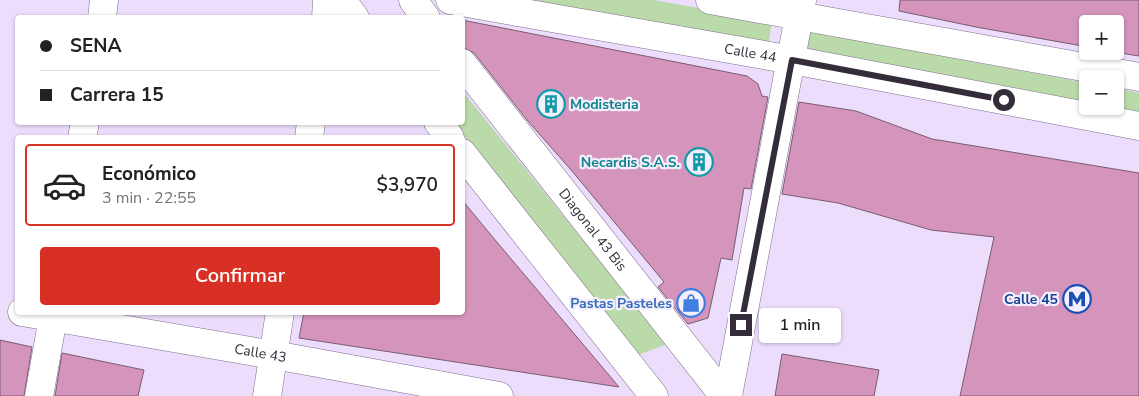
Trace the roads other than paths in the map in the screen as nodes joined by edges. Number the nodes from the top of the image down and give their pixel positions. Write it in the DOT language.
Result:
graph roads {
  1 [pos="104,0"];
  2 [pos="327,0"];
  3 [pos="342,0"];
  4 [pos="413,0"];
  5 [pos="450,0"];
  6 [pos="710,0"];
  7 [pos="801,8"];
  8 [pos="102,15"];
  9 [pos="326,15"];
  10 [pos="353,15"];
  11 [pos="424,15"];
  12 [pos="792,60"];
  13 [pos="465,67"];
  14 [pos="1139,77"];
  15 [pos="1139,126"];
  16 [pos="465,157"];
  17 [pos="0,309"];
  18 [pos="15,312"];
  19 [pos="54,315"];
  20 [pos="280,315"];
  21 [pos="274,355"];
  22 [pos="39,396"];
  23 [pos="267,396"];
  24 [pos="499,396"];
  25 [pos="654,396"];
  26 [pos="724,396"];
  27 [pos="728,396"];
  1 -- 8 [label="street"];
  2 -- 9 [label="street"];
  3 -- 10 [label="street"];
  4 -- 11 [label="street"];
  5 -- 12 [label="street, Calle 44"];
  6 -- 7 [label="street"];
  7 -- 12 [label="street"];
  7 -- 14 [label="street"];
  12 -- 15 [label="street, Calle 44"];
  12 -- 27 [label="street"];
  13 -- 26 [label="street, Diagonal 43 Bis"];
  16 -- 25 [label="street"];
  17 -- 18 [label="street"];
  19 -- 21 [label="street, Calle 43"];
  19 -- 22 [label="street"];
  20 -- 21 [label="street"];
  21 -- 23 [label="street"];
  21 -- 24 [label="street, Calle 43"];
}
